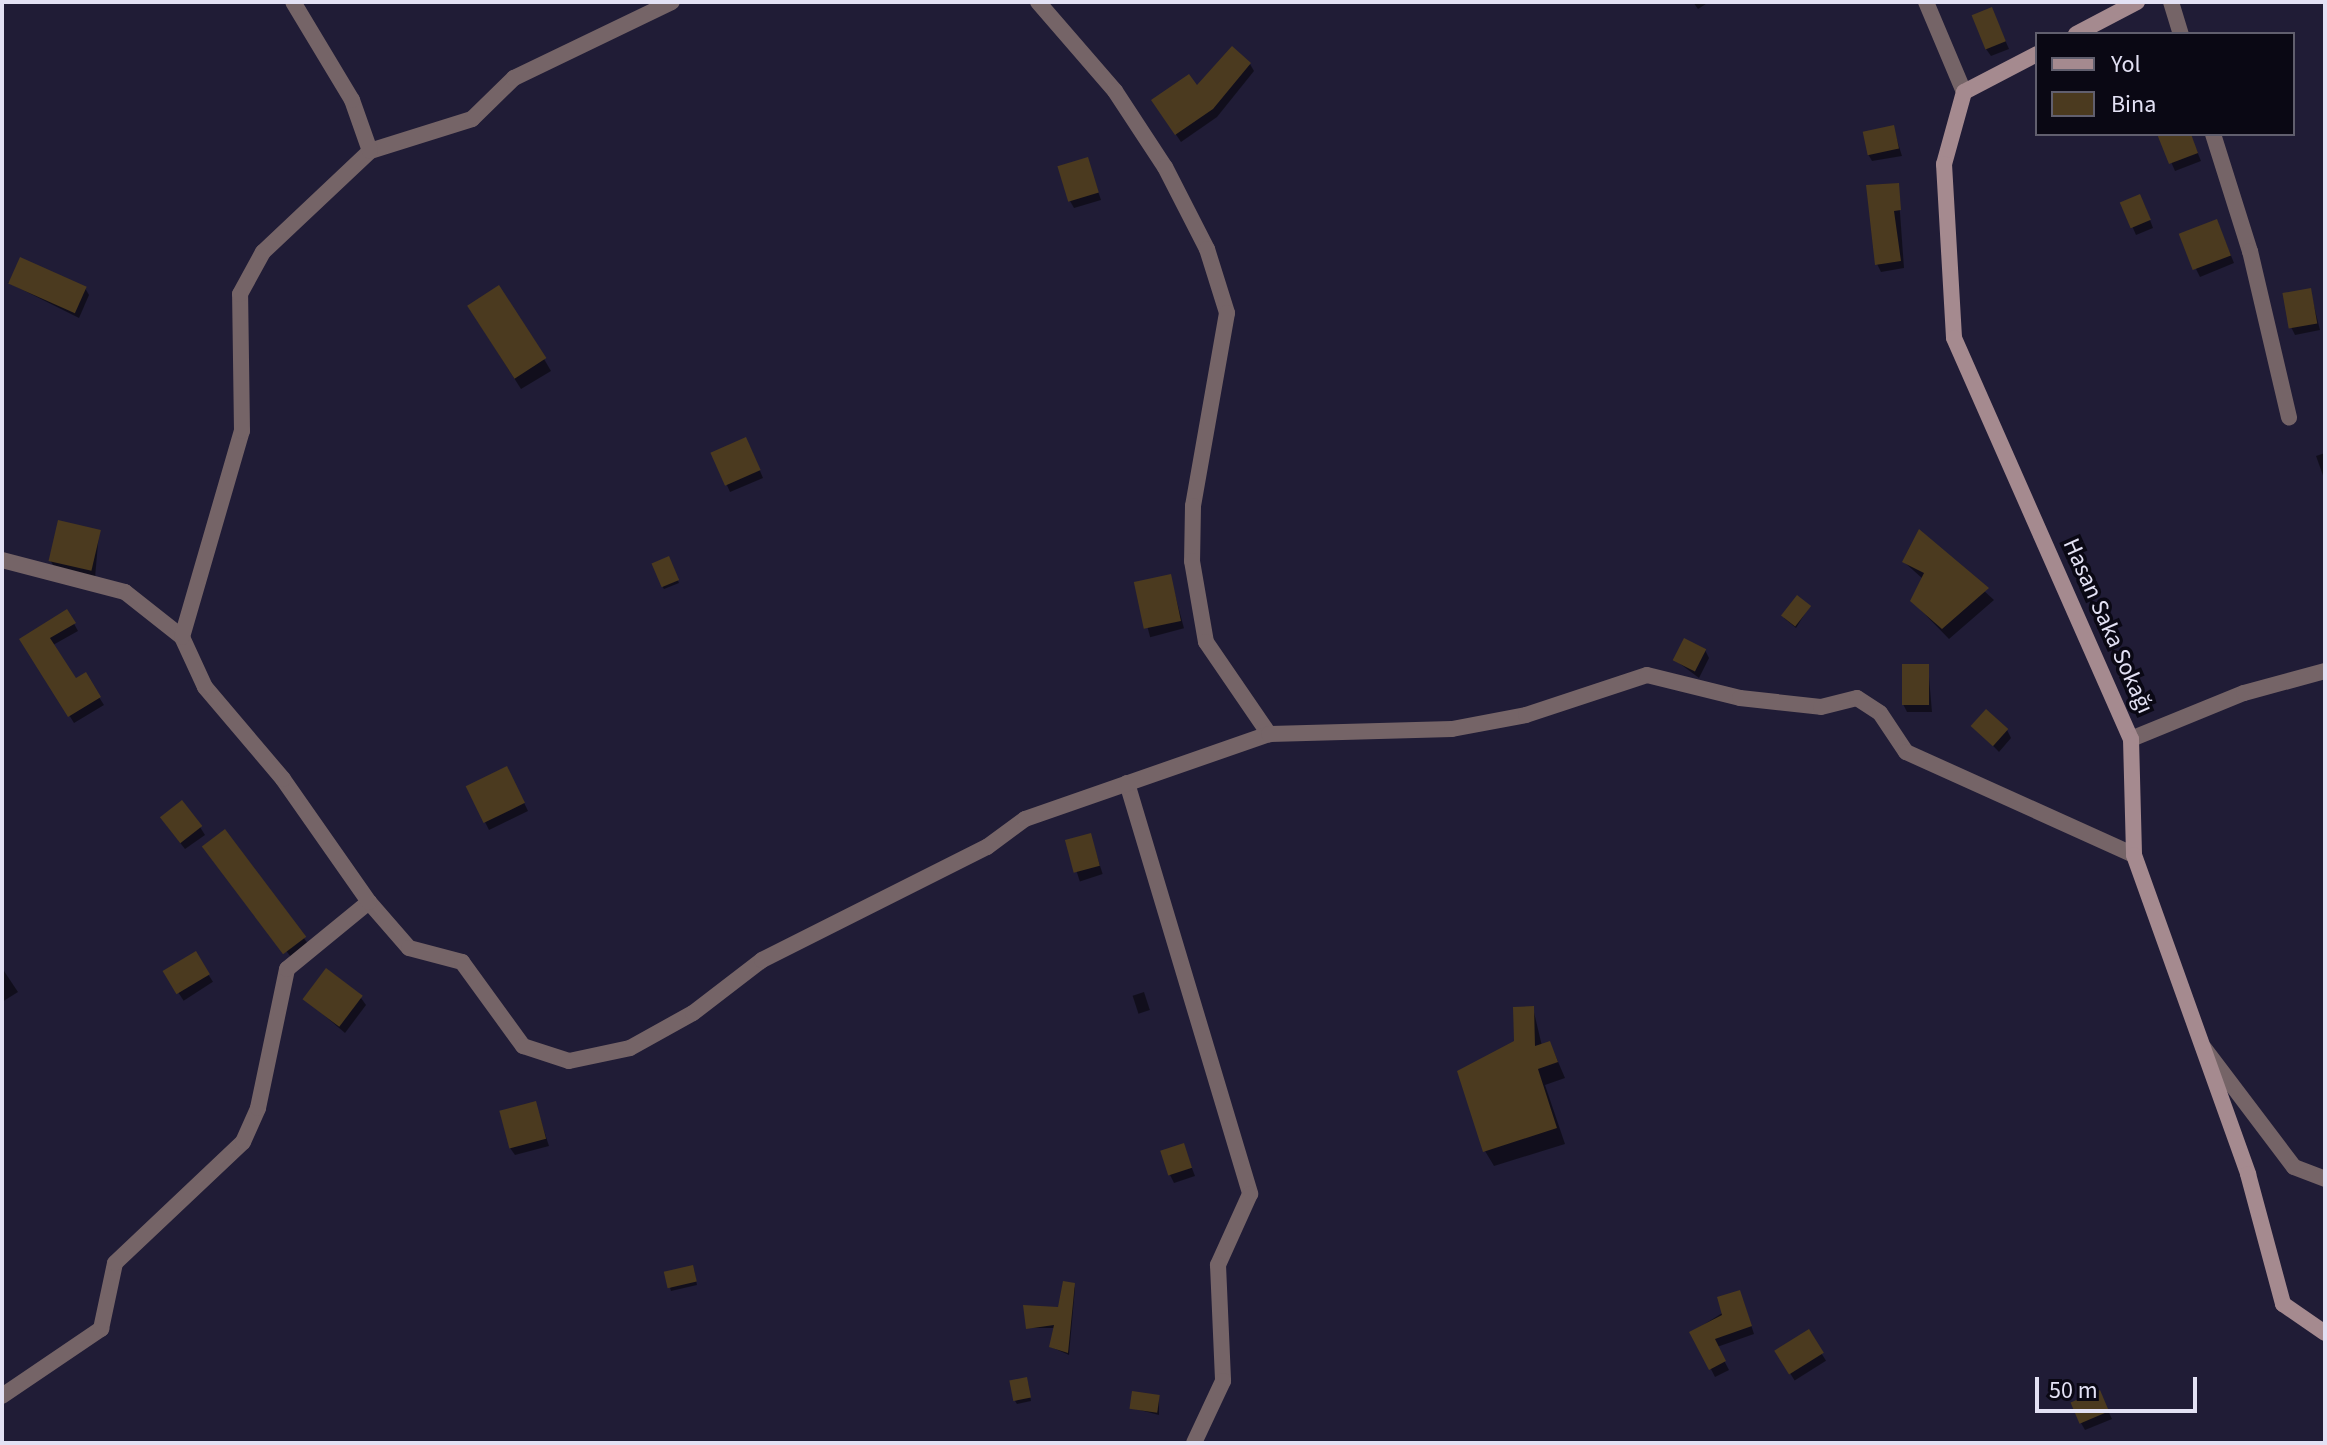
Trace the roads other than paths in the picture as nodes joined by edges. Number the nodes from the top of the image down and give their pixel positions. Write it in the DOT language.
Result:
graph roads {
  1 [pos="293,2"];
  2 [pos="672,2"];
  3 [pos="1038,2"];
  4 [pos="1926,2"];
  5 [pos="2137,2"];
  6 [pos="2171,2"];
  7 [pos="2080,32"];
  8 [pos="2180,32"];
  9 [pos="2035,55"];
  10 [pos="1964,92"];
  11 [pos="2214,136"];
  12 [pos="370,151"];
  13 [pos="2289,417"];
  14 [pos="2,560"];
  15 [pos="182,637"];
  16 [pos="2325,671"];
  17 [pos="1269,734"];
  18 [pos="2131,739"];
  19 [pos="1127,783"];
  20 [pos="2134,855"];
  21 [pos="369,902"];
  22 [pos="2202,1046"];
  23 [pos="2325,1179"];
  24 [pos="2325,1333"];
  25 [pos="2,1396"];
  26 [pos="1194,1443"];
  1 -- 12 [label="street"];
  2 -- 12 [label="street"];
  3 -- 17 [label="street"];
  4 -- 10 [label="street"];
  5 -- 7 [label="street"];
  6 -- 8 [label="street"];
  9 -- 10 [label="street"];
  10 -- 18 [label="street, Hasan Saka Sokağı"];
  11 -- 13 [label="street"];
  12 -- 15 [label="street"];
  14 -- 15 [label="street"];
  15 -- 21 [label="street"];
  16 -- 18 [label="street"];
  17 -- 19 [label="street"];
  17 -- 20 [label="street"];
  18 -- 20 [label="street, Hasan Saka Sokağı"];
  19 -- 21 [label="street"];
  19 -- 26 [label="street"];
  20 -- 22 [label="street, Hasan Saka Sokağı"];
  21 -- 25 [label="street"];
  22 -- 23 [label="street"];
  22 -- 24 [label="street, Hasan Saka Sokağı"];
}
